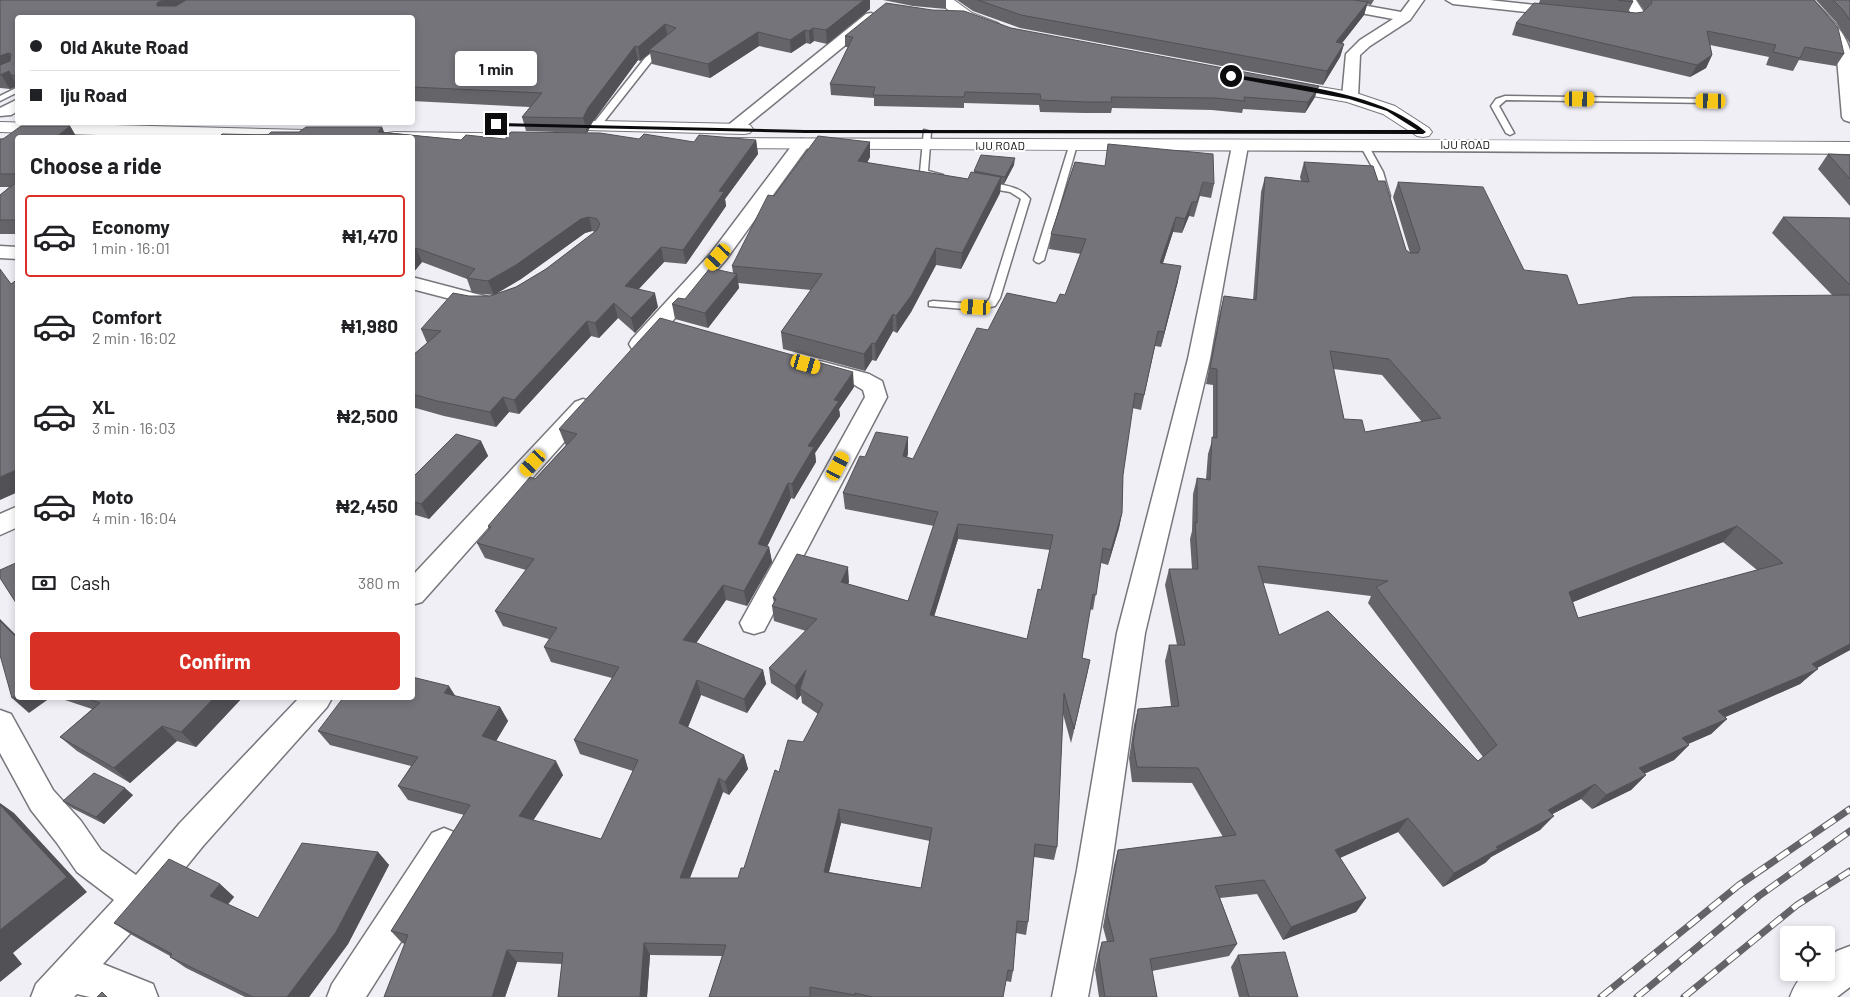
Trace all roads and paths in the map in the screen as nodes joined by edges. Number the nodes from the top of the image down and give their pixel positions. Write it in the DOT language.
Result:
graph roads {
  1 [pos="1312,0"];
  2 [pos="1417,0"];
  3 [pos="1453,0"];
  4 [pos="1629,0"];
  5 [pos="1806,0"];
  6 [pos="876,5"];
  7 [pos="944,8"];
  8 [pos="1575,14"];
  9 [pos="1594,16"];
  10 [pos="1405,17"];
  11 [pos="1008,31"];
  12 [pos="672,41"];
  13 [pos="1260,81"];
  14 [pos="15,94"];
  15 [pos="1350,97"];
  16 [pos="15,98"];
  17 [pos="1711,101"];
  18 [pos="6,107"];
  19 [pos="1850,117"];
  20 [pos="415,122"];
  21 [pos="211,125"];
  22 [pos="596,126"];
  23 [pos="733,129"];
  24 [pos="1423,132"];
  25 [pos="1510,133"];
  26 [pos="1850,134"];
  27 [pos="325,135"];
  28 [pos="415,137"];
  29 [pos="926,138"];
  30 [pos="802,144"];
  31 [pos="1073,145"];
  32 [pos="1364,145"];
  33 [pos="1240,146"];
  34 [pos="1850,148"];
  35 [pos="948,179"];
  36 [pos="977,184"];
  37 [pos="1390,210"];
  38 [pos="0,252"];
  39 [pos="15,253"];
  40 [pos="1039,260"];
  41 [pos="415,284"];
  42 [pos="505,298"];
  43 [pos="933,304"];
  44 [pos="626,359"];
  45 [pos="803,363"];
  46 [pos="593,395"];
  47 [pos="15,517"];
  48 [pos="0,526"];
  49 [pos="415,591"];
  50 [pos="754,623"];
  51 [pos="315,700"];
  52 [pos="0,723"];
  53 [pos="444,844"];
  54 [pos="139,898"];
  55 [pos="1850,964"];
  56 [pos="60,986"];
  57 [pos="140,997"];
  58 [pos="344,997"];
  59 [pos="1070,997"];
  60 [pos="1808,997"];
  1 -- 10 [label="street"];
  2 -- 10 [label="street"];
  3 -- 8 [label="street"];
  4 -- 9 [label="street"];
  5 -- 19 [label="street"];
  6 -- 23 [label="street"];
  7 -- 11 [label="main road"];
  10 -- 15 [label="street"];
  12 -- 22 [label="lane"];
  13 -- 15 [label="main road"];
  14 -- 18 [label="lane"];
  15 -- 24 [label="main road"];
  16 -- 18 [label="lane"];
  17 -- 25 [label="lane"];
  20 -- 22 [label="main road, IJU ROAD"];
  21 -- 27 [label="main road"];
  22 -- 23 [label="main road, IJU ROAD"];
  23 -- 29 [label="main road, IJU ROAD"];
  24 -- 25 [label="main road, IJU ROAD"];
  24 -- 29 [label="main road, IJU ROAD"];
  25 -- 26 [label="main road, IJU ROAD"];
  28 -- 30 [label="main road, IJU ROAD"];
  29 -- 30 [label="main road, IJU ROAD"];
  29 -- 31 [label="main road, IJU ROAD"];
  29 -- 35 [label="lane"];
  30 -- 44 [label="street"];
  31 -- 33 [label="main road, IJU ROAD"];
  31 -- 40 [label="lane"];
  32 -- 33 [label="main road, IJU ROAD"];
  32 -- 34 [label="main road, IJU ROAD"];
  32 -- 37 [label="lane"];
  33 -- 59 [label="street"];
  36 -- 43 [label="lane"];
  38 -- 39 [label="street"];
  41 -- 42 [label="street"];
  45 -- 50 [label="street"];
  46 -- 49 [label="street"];
  47 -- 48 [label="street"];
  51 -- 54 [label="street"];
  52 -- 54 [label="street"];
  53 -- 58 [label="street"];
  54 -- 56 [label="street"];
  55 -- 60 [label="street"];
  56 -- 57 [label="street"];
}
